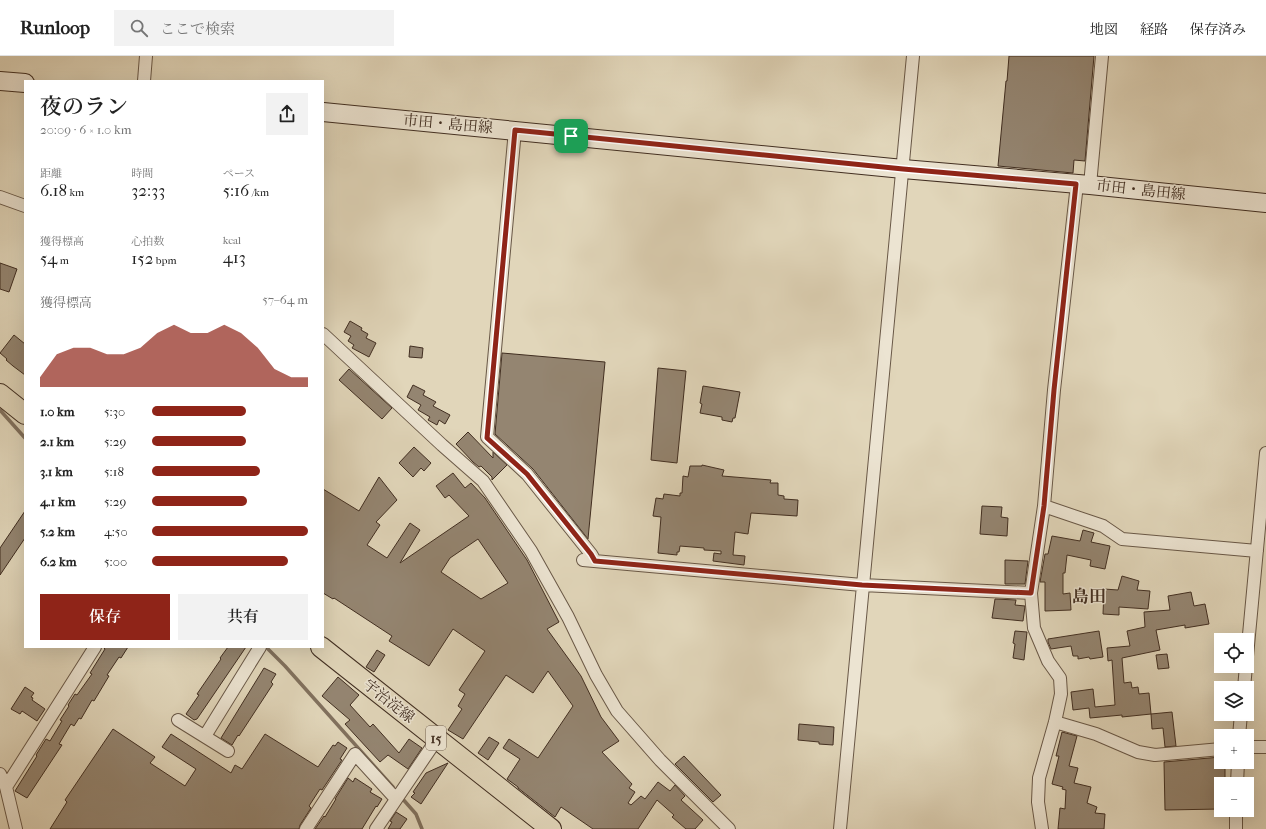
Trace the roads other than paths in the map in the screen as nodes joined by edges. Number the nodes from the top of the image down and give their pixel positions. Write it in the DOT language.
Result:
graph roads {
  1 [pos="146,56"];
  2 [pos="913,56"];
  3 [pos="1102,56"];
  4 [pos="144,80"];
  5 [pos="0,81"];
  6 [pos="24,83"];
  7 [pos="324,112"];
  8 [pos="515,130"];
  9 [pos="903,169"];
  10 [pos="1083,185"];
  11 [pos="0,198"];
  12 [pos="1266,203"];
  13 [pos="24,206"];
  14 [pos="324,335"];
  15 [pos="0,394"];
  16 [pos="24,413"];
  17 [pos="1266,453"];
  18 [pos="1044,506"];
  19 [pos="1257,551"];
  20 [pos="1260,582"];
  21 [pos="862,585"];
  22 [pos="1031,593"];
  23 [pos="1251,633"];
  24 [pos="94,648"];
  25 [pos="259,648"];
  26 [pos="322,648"];
  27 [pos="178,720"];
  28 [pos="1055,722"];
  29 [pos="205,736"];
  30 [pos="437,739"];
  31 [pos="1254,747"];
  32 [pos="1266,747"];
  33 [pos="1214,750"];
  34 [pos="228,751"];
  35 [pos="0,774"];
  36 [pos="6,787"];
  37 [pos="396,799"];
  38 [pos="1236,817"];
  39 [pos="16,829"];
  40 [pos="306,829"];
  41 [pos="376,829"];
  42 [pos="551,829"];
  43 [pos="729,829"];
  44 [pos="840,829"];
  45 [pos="1042,829"];
  46 [pos="1236,829"];
  1 -- 4 [label="street"];
  2 -- 9 [label="street"];
  3 -- 10 [label="street"];
  5 -- 6 [label="street"];
  7 -- 8 [label="street, 市田・島田線"];
  8 -- 9 [label="street, 市田・島田線"];
  8 -- 21 [label="street"];
  9 -- 10 [label="street, 市田・島田線"];
  9 -- 21 [label="street"];
  10 -- 12 [label="street, 市田・島田線"];
  10 -- 18 [label="street"];
  11 -- 13 [label="street"];
  14 -- 43 [label="street"];
  15 -- 16 [label="main road"];
  17 -- 19 [label="street"];
  18 -- 19 [label="street"];
  18 -- 22 [label="street"];
  19 -- 20 [label="street"];
  20 -- 23 [label="street"];
  21 -- 22 [label="street"];
  21 -- 44 [label="street"];
  22 -- 28 [label="street"];
  24 -- 36 [label="street"];
  25 -- 29 [label="street"];
  26 -- 30 [label="main road, 宇治淀線 / 15"];
  27 -- 29 [label="street"];
  28 -- 33 [label="street"];
  28 -- 45 [label="street"];
  29 -- 34 [label="street"];
  30 -- 37 [label="street"];
  30 -- 42 [label="main road, 宇治淀線 / 15"];
  31 -- 32 [label="street"];
  35 -- 36 [label="street"];
  36 -- 39 [label="street"];
  37 -- 40 [label="street"];
  37 -- 41 [label="street"];
  38 -- 46 [label="street"];
}
